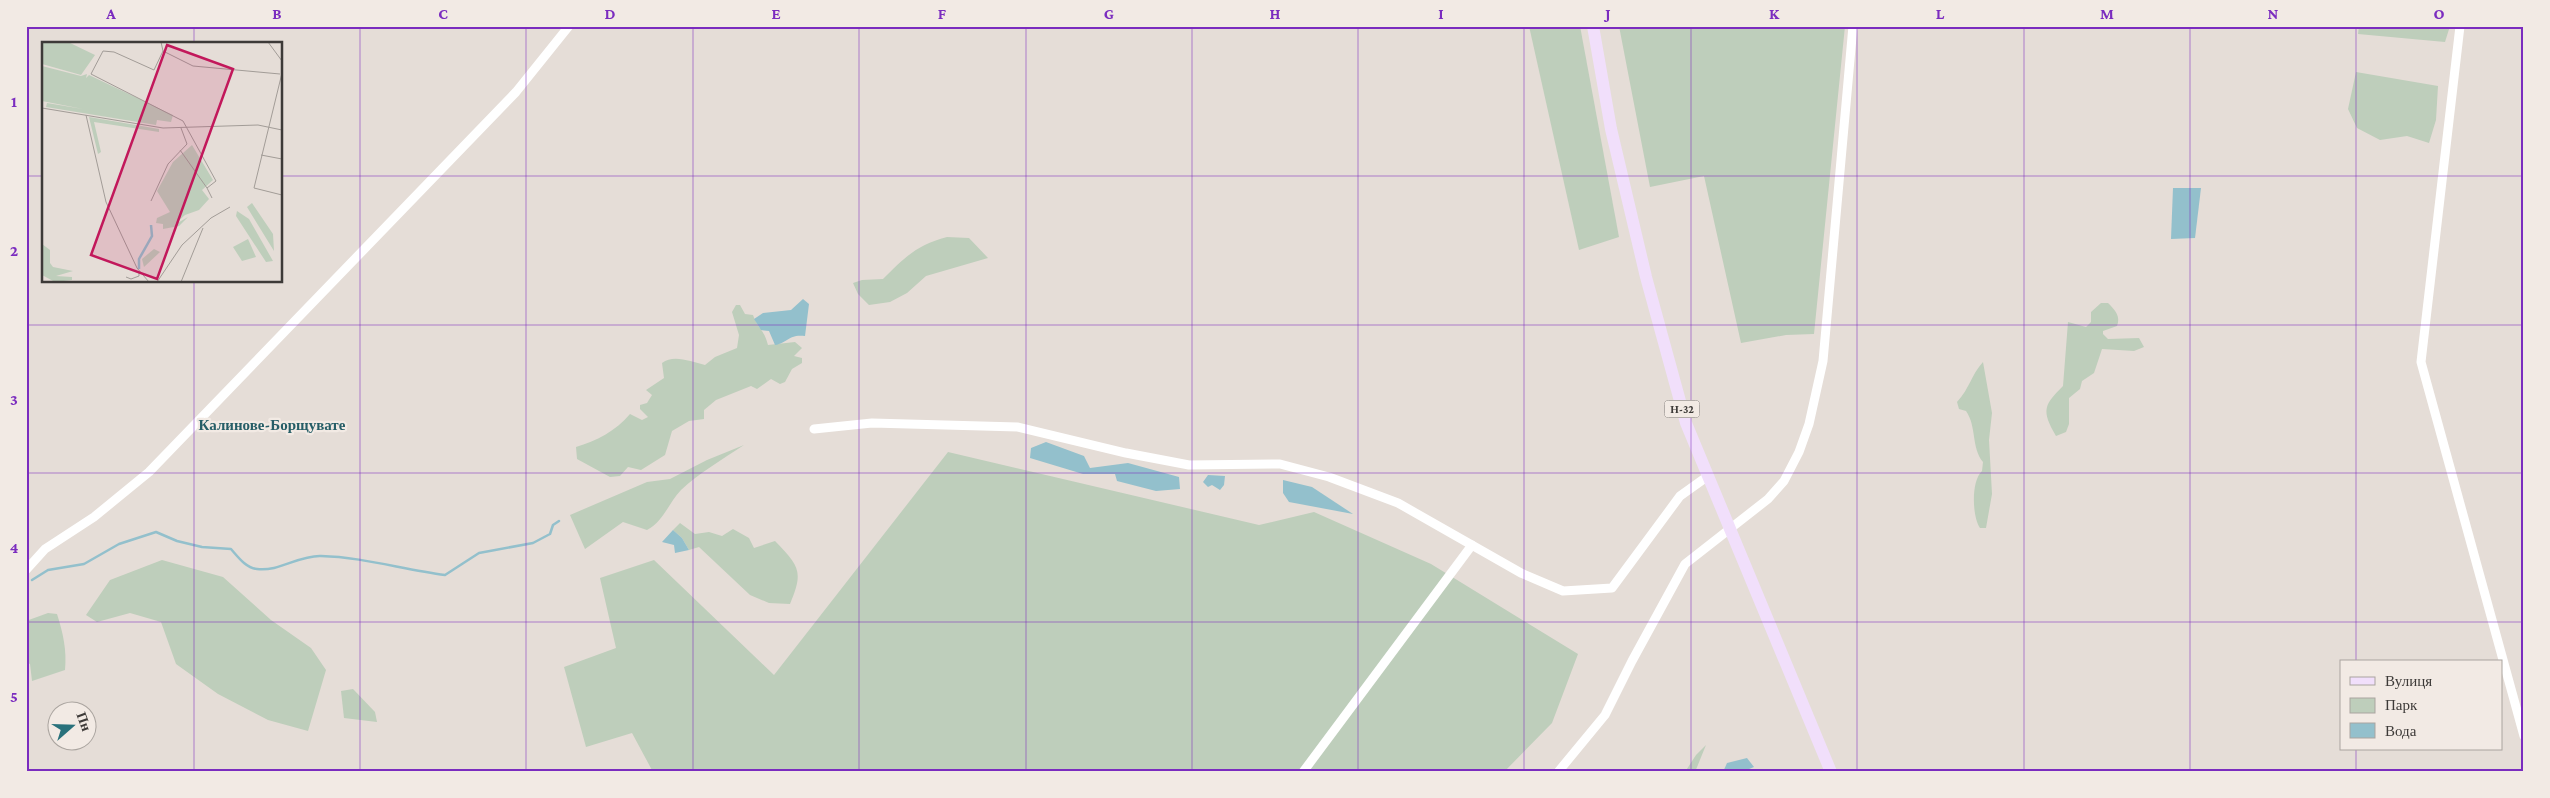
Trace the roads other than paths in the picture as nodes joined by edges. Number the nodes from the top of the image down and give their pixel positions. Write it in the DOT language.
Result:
graph roads {
  1 [pos="569,26"];
  2 [pos="1593,26"];
  3 [pos="1853,26"];
  4 [pos="2460,26"];
  5 [pos="814,429"];
  6 [pos="1708,476"];
  7 [pos="1472,545"];
  8 [pos="26,570"];
  9 [pos="2524,736"];
  10 [pos="1303,772"];
  11 [pos="1558,772"];
  12 [pos="1831,772"];
  1 -- 8 [label="street"];
  2 -- 6 [label="main road, Н-32"];
  3 -- 11 [label="street"];
  4 -- 9 [label="street"];
  5 -- 7 [label="street"];
  6 -- 7 [label="street"];
  6 -- 12 [label="main road, Н-32"];
  7 -- 10 [label="street"];
}
